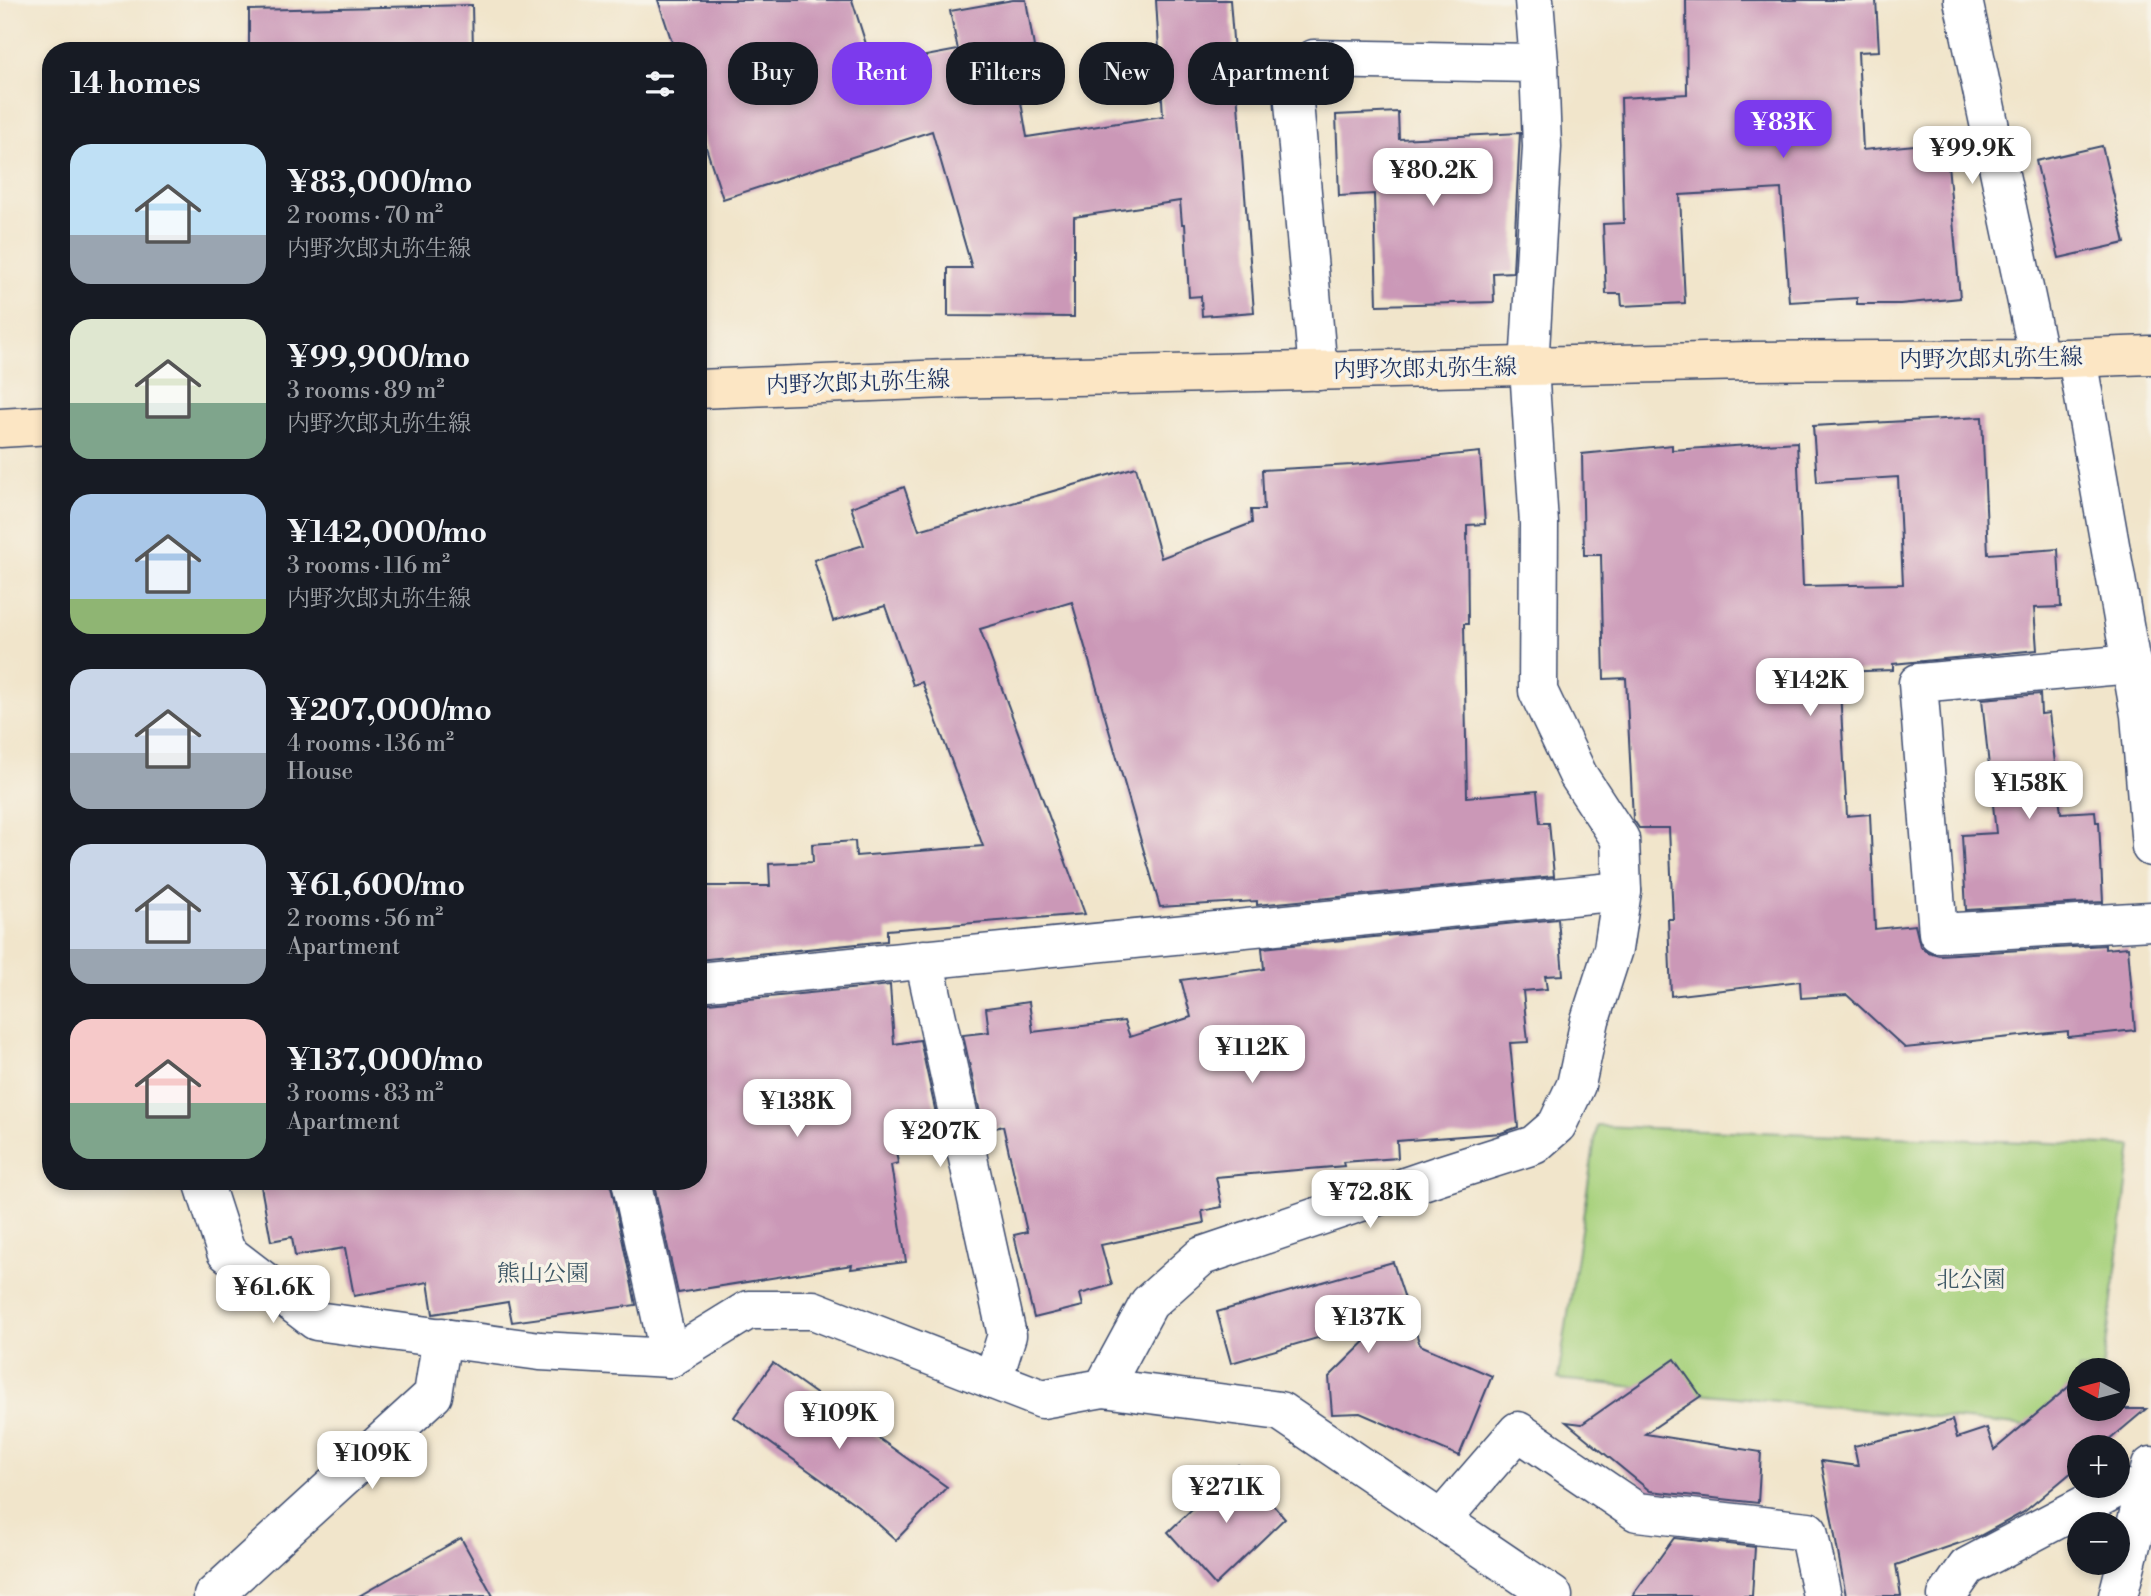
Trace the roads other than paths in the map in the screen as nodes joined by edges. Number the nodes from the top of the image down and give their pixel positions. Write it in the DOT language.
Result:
graph roads {
  1 [pos="1534,0"];
  2 [pos="1963,0"];
  3 [pos="1539,63"];
  4 [pos="2151,355"];
  5 [pos="2077,358"];
  6 [pos="2039,359"];
  7 [pos="1529,367"];
  8 [pos="1318,371"];
  9 [pos="707,389"];
  10 [pos="42,426"];
  11 [pos="0,428"];
  12 [pos="2132,664"];
  13 [pos="2151,847"];
  14 [pos="1622,891"];
  15 [pos="2151,921"];
  16 [pos="924,959"];
  17 [pos="707,981"];
  18 [pos="206,1190"];
  19 [pos="633,1190"];
  20 [pos="442,1337"];
  21 [pos="670,1358"];
  22 [pos="993,1380"];
  23 [pos="1103,1388"];
  24 [pos="2148,1480"];
  25 [pos="1441,1520"];
  26 [pos="213,1596"];
  27 [pos="1553,1596"];
  28 [pos="1822,1596"];
  29 [pos="1947,1596"];
  30 [pos="2118,1596"];
  1 -- 3 [label="street"];
  2 -- 6 [label="street"];
  3 -- 7 [label="street"];
  3 -- 8 [label="street"];
  4 -- 5 [label="main road, 内野次郎丸弥生線"];
  5 -- 6 [label="main road, 内野次郎丸弥生線"];
  5 -- 12 [label="street"];
  6 -- 7 [label="main road, 内野次郎丸弥生線"];
  7 -- 8 [label="main road, 内野次郎丸弥生線"];
  7 -- 14 [label="street"];
  8 -- 9 [label="main road, 内野次郎丸弥生線"];
  10 -- 11 [label="main road"];
  12 -- 13 [label="street"];
  12 -- 15 [label="street"];
  14 -- 16 [label="street"];
  14 -- 23 [label="street"];
  16 -- 17 [label="street"];
  16 -- 22 [label="street"];
  18 -- 20 [label="street"];
  19 -- 21 [label="street"];
  20 -- 21 [label="street"];
  20 -- 26 [label="street"];
  21 -- 22 [label="street"];
  22 -- 23 [label="street"];
  23 -- 25 [label="street"];
  24 -- 29 [label="street"];
  24 -- 30 [label="street"];
  25 -- 27 [label="street"];
  25 -- 28 [label="street"];
}
